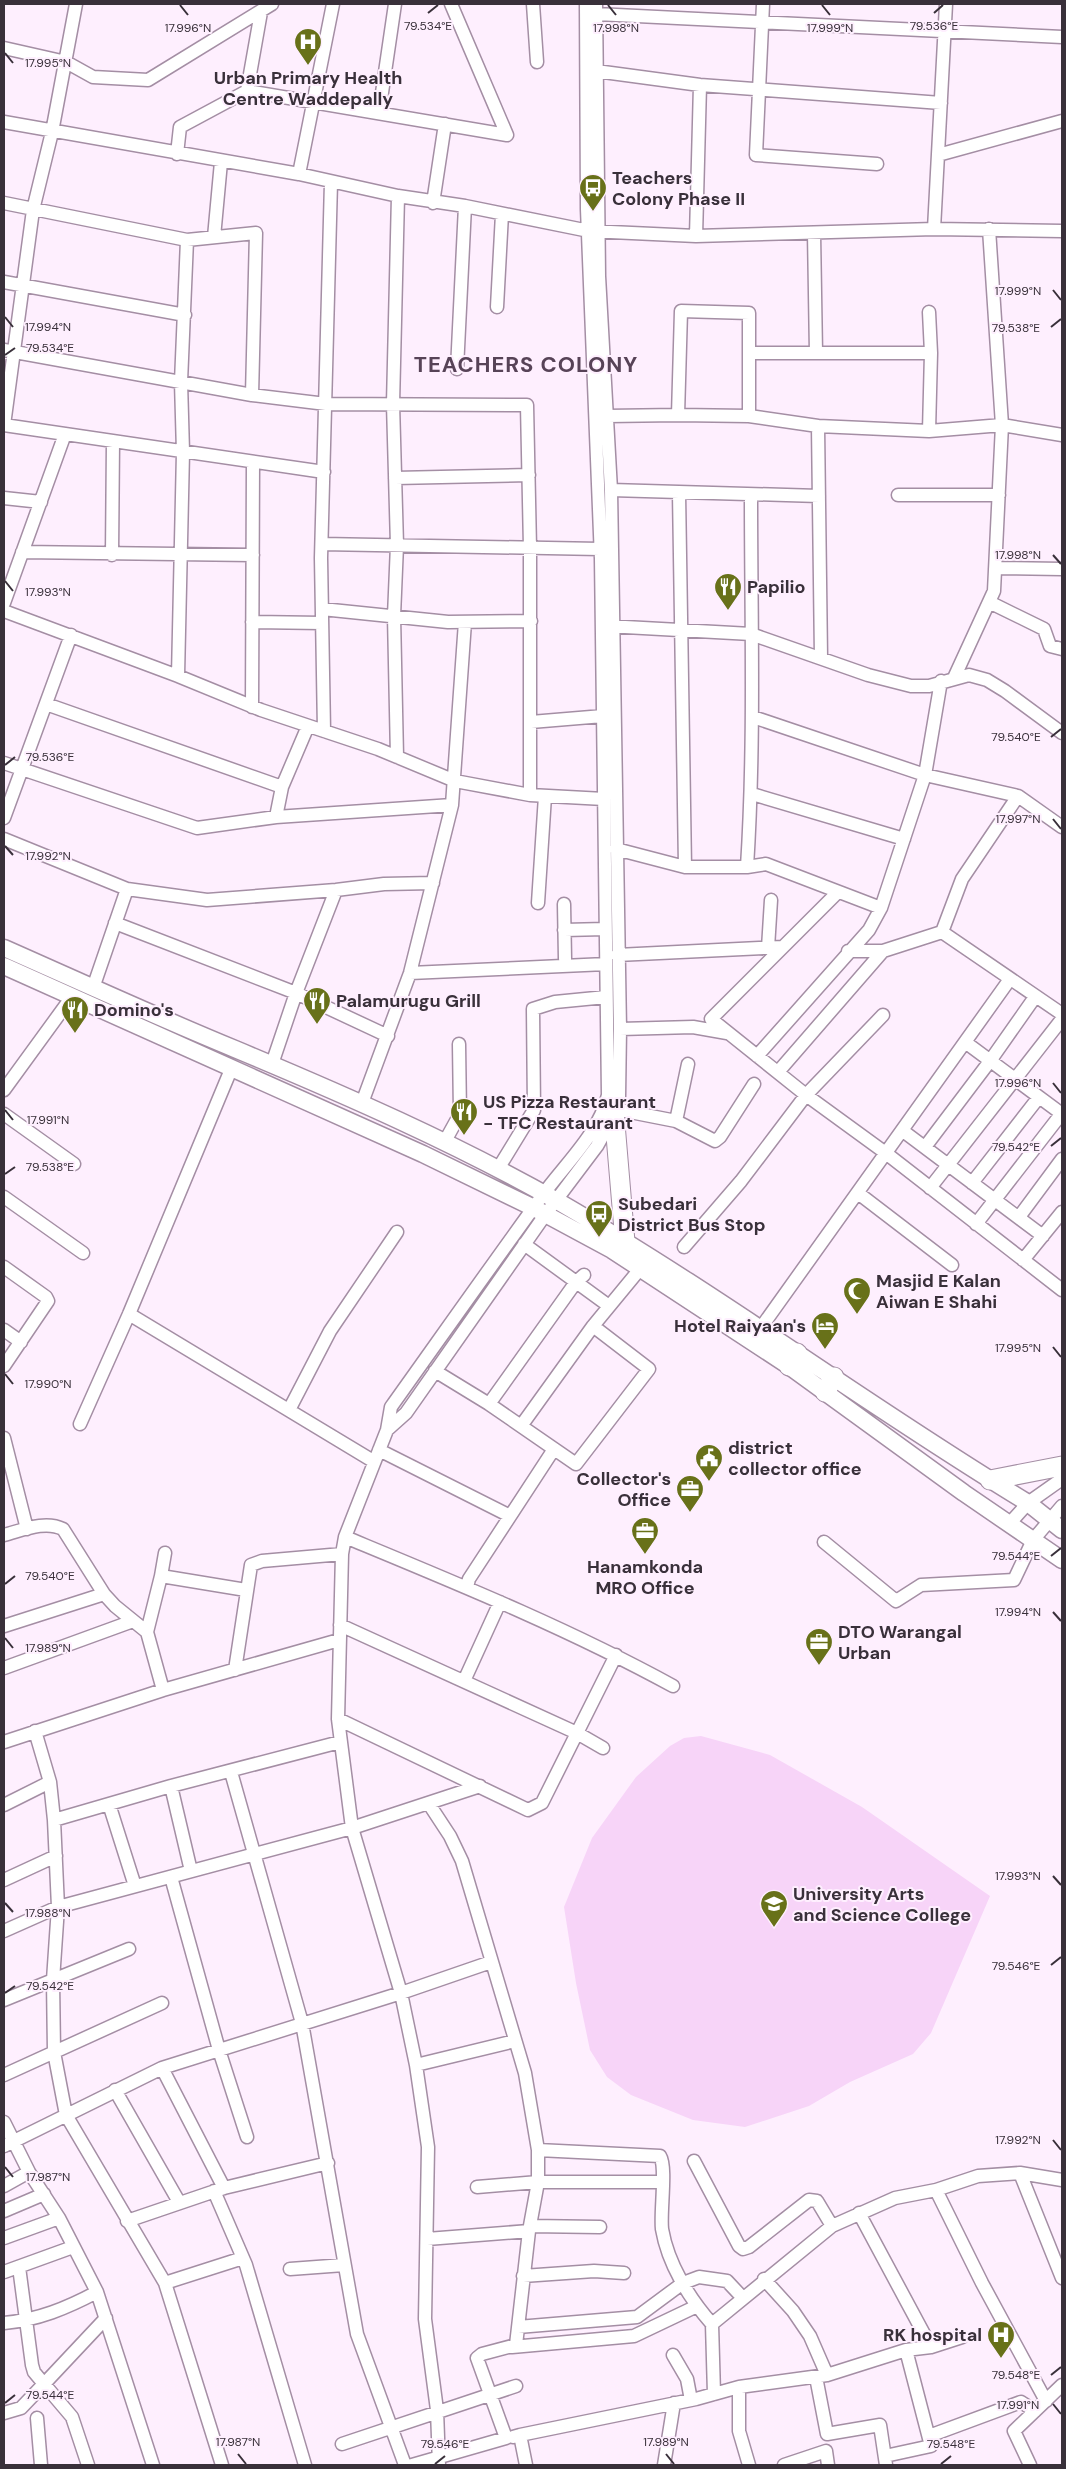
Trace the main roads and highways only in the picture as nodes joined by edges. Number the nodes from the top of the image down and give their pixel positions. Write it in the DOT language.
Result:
graph roads {
  1 [pos="4,948"];
  2 [pos="4,966"];
  3 [pos="614,1110"];
  4 [pos="544,1204"];
  5 [pos="625,1242"];
  6 [pos="793,1360"];
  7 [pos="830,1384"];
  8 [pos="1062,1466"];
  9 [pos="990,1480"];
  10 [pos="1056,1525"];
  11 [pos="1062,1560"];
  1 -- 4 [label="main road"];
  2 -- 4 [label="main road"];
  3 -- 5 [label="highway"];
  4 -- 5 [label="main road"];
  4 -- 6 [label="main road"];
  5 -- 6 [label="main road"];
  6 -- 7 [label="main road"];
  7 -- 9 [label="main road"];
  7 -- 11 [label="main road"];
  8 -- 9 [label="highway"];
  9 -- 10 [label="main road"];
}
